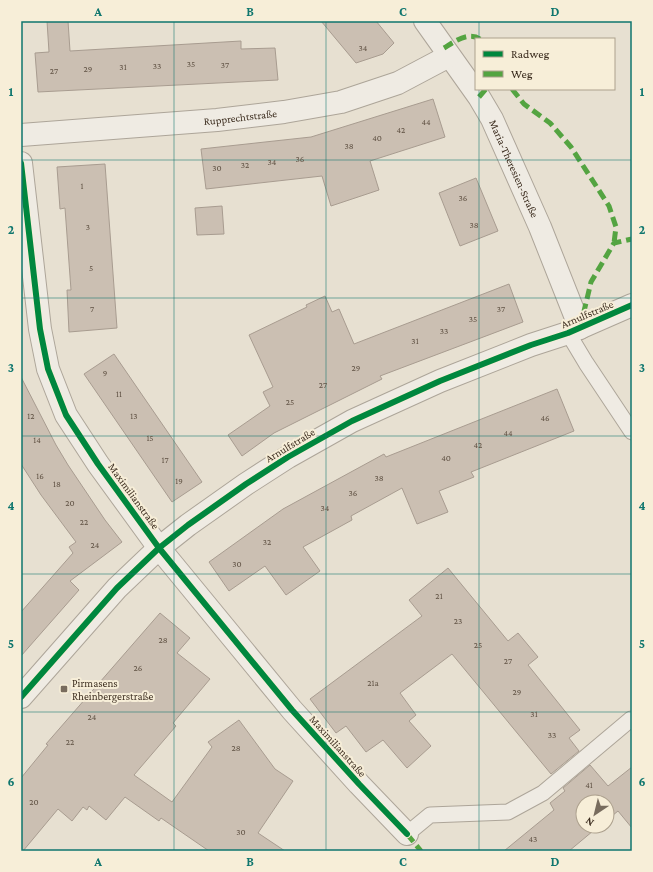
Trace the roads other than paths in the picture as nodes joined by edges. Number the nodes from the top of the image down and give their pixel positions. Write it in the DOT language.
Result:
graph roads {
  1 [pos="425,21"];
  2 [pos="450,56"];
  3 [pos="21,135"];
  4 [pos="21,163"];
  5 [pos="632,305"];
  6 [pos="574,330"];
  7 [pos="632,432"];
  8 [pos="159,548"];
  9 [pos="21,697"];
  10 [pos="631,719"];
  11 [pos="408,834"];
  1 -- 2 [label="street, Maria-Theresien-Straße"];
  2 -- 3 [label="street, Rupprechtstraße"];
  2 -- 6 [label="street, Maria-Theresien-Straße"];
  4 -- 8 [label="street, Maximilianstraße"];
  5 -- 6 [label="street, Arnulfstraße"];
  6 -- 7 [label="lane"];
  6 -- 8 [label="street, Arnulfstraße"];
  8 -- 9 [label="street, Arnulfstraße"];
  8 -- 11 [label="street, Maximilianstraße"];
  10 -- 11 [label="lane, Maximilianstraße"];
}
